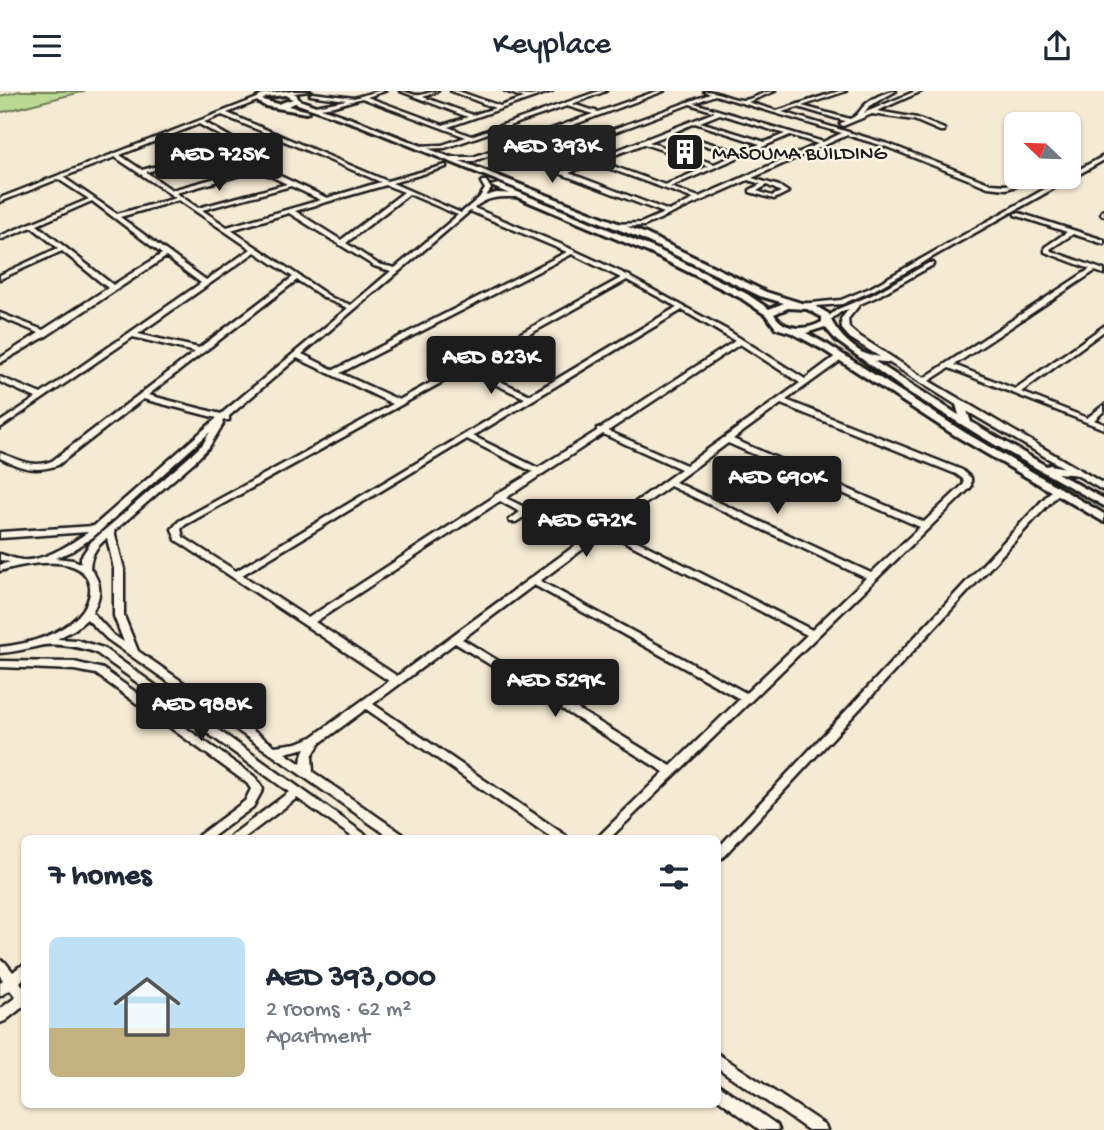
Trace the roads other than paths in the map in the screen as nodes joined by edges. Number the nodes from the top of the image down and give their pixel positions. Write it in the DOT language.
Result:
graph roads {
  1 [pos="383,91"];
  2 [pos="402,91"];
  3 [pos="436,91"];
  4 [pos="453,91"];
  5 [pos="507,91"];
  6 [pos="550,91"];
  7 [pos="604,91"];
  8 [pos="706,91"];
  9 [pos="773,91"];
  10 [pos="844,91"];
  11 [pos="894,91"];
  12 [pos="920,91"];
  13 [pos="283,92"];
  14 [pos="310,92"];
  15 [pos="658,92"];
  16 [pos="714,93"];
  17 [pos="259,95"];
  18 [pos="363,97"];
  19 [pos="417,97"];
  20 [pos="529,98"];
  21 [pos="355,99"];
  22 [pos="296,100"];
  23 [pos="743,102"];
  24 [pos="690,103"];
  25 [pos="567,104"];
  26 [pos="268,105"];
  27 [pos="279,106"];
  28 [pos="797,106"];
  29 [pos="237,107"];
  30 [pos="313,107"];
  31 [pos="501,107"];
  32 [pos="332,109"];
  33 [pos="720,112"];
  34 [pos="870,112"];
  35 [pos="223,113"];
  36 [pos="777,113"];
  37 [pos="598,114"];
  38 [pos="472,117"];
  39 [pos="859,117"];
  40 [pos="850,121"];
  41 [pos="200,122"];
  42 [pos="696,122"];
  43 [pos="843,124"];
  44 [pos="568,125"];
  45 [pos="443,127"];
  46 [pos="942,129"];
  47 [pos="670,132"];
  48 [pos="846,133"];
  49 [pos="789,134"];
  50 [pos="279,136"];
  51 [pos="600,136"];
  52 [pos="470,137"];
  53 [pos="644,142"];
  54 [pos="765,144"];
  55 [pos="824,144"];
  56 [pos="242,146"];
  57 [pos="501,149"];
  58 [pos="222,151"];
  59 [pos="441,151"];
  60 [pos="116,155"];
  61 [pos="740,155"];
  62 [pos="1104,157"];
  63 [pos="533,161"];
  64 [pos="594,161"];
  65 [pos="447,163"];
  66 [pos="472,163"];
  67 [pos="1104,164"];
  68 [pos="714,166"];
  69 [pos="259,168"];
  70 [pos="1082,170"];
  71 [pos="141,171"];
  72 [pos="564,173"];
  73 [pos="59,177"];
  74 [pos="748,178"];
  75 [pos="386,182"];
  76 [pos="484,182"];
  77 [pos="292,184"];
  78 [pos="765,184"];
  79 [pos="665,187"];
  80 [pos="1004,187"];
  81 [pos="1049,189"];
  82 [pos="172,192"];
  83 [pos="408,192"];
  84 [pos="517,195"];
  85 [pos="181,198"];
  86 [pos="93,199"];
  87 [pos="481,199"];
  88 [pos="699,199"];
  89 [pos="0,200"];
  90 [pos="326,200"];
  91 [pos="470,209"];
  92 [pos="197,210"];
  93 [pos="289,211"];
  94 [pos="669,213"];
  95 [pos="462,215"];
  96 [pos="1017,215"];
  97 [pos="116,216"];
  98 [pos="33,224"];
  99 [pos="615,225"];
  100 [pos="642,225"];
  101 [pos="226,229"];
  102 [pos="1072,233"];
  103 [pos="643,236"];
  104 [pos="0,238"];
  105 [pos="342,243"];
  106 [pos="1104,243"];
  107 [pos="63,248"];
  108 [pos="255,249"];
  109 [pos="572,251"];
  110 [pos="166,254"];
  111 [pos="1094,269"];
  112 [pos="397,271"];
  113 [pos="1104,272"];
  114 [pos="0,277"];
  115 [pos="297,277"];
  116 [pos="628,277"];
  117 [pos="205,283"];
  118 [pos="112,288"];
  119 [pos="858,302"];
  120 [pos="800,304"];
  121 [pos="682,307"];
  122 [pos="353,308"];
  123 [pos="770,314"];
  124 [pos="0,315"];
  125 [pos="827,321"];
  126 [pos="1104,328"];
  127 [pos="793,330"];
  128 [pos="45,333"];
  129 [pos="131,334"];
  130 [pos="740,341"];
  131 [pos="201,351"];
  132 [pos="297,355"];
  133 [pos="840,357"];
  134 [pos="863,357"];
  135 [pos="891,361"];
  136 [pos="0,362"];
  137 [pos="950,366"];
  138 [pos="463,367"];
  139 [pos="336,372"];
  140 [pos="0,379"];
  141 [pos="925,381"];
  142 [pos="804,383"];
  143 [pos="1016,392"];
  144 [pos="141,396"];
  145 [pos="41,397"];
  146 [pos="531,398"];
  147 [pos="780,401"];
  148 [pos="398,403"];
  149 [pos="961,404"];
  150 [pos="1104,407"];
  151 [pos="222,421"];
  152 [pos="1088,421"];
  153 [pos="966,422"];
  154 [pos="0,426"];
  155 [pos="1104,427"];
  156 [pos="600,430"];
  157 [pos="467,436"];
  158 [pos="727,439"];
  159 [pos="0,455"];
  160 [pos="1042,467"];
  161 [pos="687,469"];
  162 [pos="537,471"];
  163 [pos="1078,473"];
  164 [pos="669,482"];
  165 [pos="1104,488"];
  166 [pos="1056,491"];
  167 [pos="498,497"];
  168 [pos="1104,503"];
  169 [pos="527,511"];
  170 [pos="1104,519"];
  171 [pos="513,520"];
  172 [pos="926,526"];
  173 [pos="604,528"];
  174 [pos="96,529"];
  175 [pos="109,530"];
  176 [pos="0,535"];
  177 [pos="585,541"];
  178 [pos="0,557"];
  179 [pos="43,559"];
  180 [pos="22,562"];
  181 [pos="0,568"];
  182 [pos="85,570"];
  183 [pos="236,575"];
  184 [pos="873,577"];
  185 [pos="533,581"];
  186 [pos="86,613"];
  187 [pos="307,623"];
  188 [pos="814,635"];
  189 [pos="454,639"];
  190 [pos="41,642"];
  191 [pos="0,650"];
  192 [pos="134,653"];
  193 [pos="0,664"];
  194 [pos="397,681"];
  195 [pos="748,699"];
  196 [pos="366,703"];
  197 [pos="316,740"];
  198 [pos="273,750"];
  199 [pos="672,772"];
  200 [pos="307,773"];
  201 [pos="297,792"];
  202 [pos="207,835"];
  203 [pos="240,835"];
  204 [pos="358,835"];
  205 [pos="396,835"];
  206 [pos="557,835"];
  207 [pos="606,835"];
  208 [pos="721,852"];
  209 [pos="0,966"];
  210 [pos="21,974"];
  211 [pos="12,981"];
  212 [pos="0,990"];
  213 [pos="21,994"];
  214 [pos="21,1000"];
  215 [pos="0,1017"];
  216 [pos="721,1062"];
  217 [pos="721,1093"];
  218 [pos="772,1130"];
  219 [pos="820,1130"];
  1 -- 18 [label="street"];
  2 -- 19 [label="street"];
  3 -- 19 [label="street"];
  4 -- 31 [label="street"];
  5 -- 20 [label="street"];
  6 -- 20 [label="street"];
  7 -- 25 [label="street"];
  8 -- 16 [label="street"];
  9 -- 23 [label="street"];
  10 -- 28 [label="street"];
  11 -- 39 [label="street"];
  12 -- 34 [label="street"];
  13 -- 14 [label="street"];
  13 -- 17 [label="street"];
  13 -- 22 [label="street"];
  14 -- 21 [label="street"];
  14 -- 22 [label="street"];
  14 -- 30 [label="street"];
  15 -- 37 [label="street"];
  16 -- 23 [label="street"];
  16 -- 24 [label="street"];
  17 -- 26 [label="street"];
  17 -- 29 [label="street"];
  18 -- 21 [label="street"];
  18 -- 45 [label="street"];
  19 -- 38 [label="street"];
  20 -- 31 [label="street"];
  21 -- 32 [label="street"];
  22 -- 27 [label="street"];
  22 -- 30 [label="street"];
  23 -- 36 [label="street"];
  24 -- 33 [label="street"];
  24 -- 51 [label="street"];
  25 -- 37 [label="street"];
  25 -- 52 [label="street"];
  26 -- 27 [label="street"];
  26 -- 29 [label="street"];
  27 -- 65 [label="street"];
  28 -- 36 [label="street"];
  28 -- 40 [label="street"];
  29 -- 35 [label="street"];
  30 -- 32 [label="street"];
  31 -- 38 [label="street"];
  32 -- 59 [label="street"];
  33 -- 42 [label="street"];
  33 -- 49 [label="street"];
  34 -- 39 [label="street"];
  34 -- 46 [label="street"];
  35 -- 41 [label="street"];
  35 -- 50 [label="street"];
  36 -- 48 [label="street"];
  37 -- 44 [label="street"];
  38 -- 45 [label="street"];
  39 -- 40 [label="street"];
  40 -- 43 [label="street"];
  41 -- 56 [label="street"];
  41 -- 60 [label="street"];
  42 -- 47 [label="street"];
  42 -- 54 [label="street"];
  44 -- 51 [label="street"];
  44 -- 57 [label="street"];
  45 -- 52 [label="street"];
  47 -- 53 [label="street"];
  47 -- 61 [label="street"];
  48 -- 55 [label="street"];
  48 -- 80 [label="street"];
  49 -- 54 [label="street"];
  49 -- 55 [label="street"];
  50 -- 56 [label="street"];
  50 -- 75 [label="street"];
  51 -- 63 [label="street"];
  52 -- 59 [label="street"];
  53 -- 64 [label="street"];
  53 -- 68 [label="street"];
  54 -- 61 [label="street"];
  55 -- 74 [label="street"];
  56 -- 58 [label="street"];
  57 -- 63 [label="street"];
  57 -- 66 [label="street"];
  58 -- 69 [label="street"];
  58 -- 71 [label="street"];
  59 -- 65 [label="street"];
  60 -- 71 [label="street"];
  60 -- 73 [label="street"];
  61 -- 68 [label="street"];
  62 -- 70 [label="street"];
  63 -- 72 [label="street"];
  64 -- 72 [label="street"];
  64 -- 79 [label="street"];
  65 -- 66 [label="street"];
  65 -- 75 [label="street"];
  65 -- 76 [label="street"];
  66 -- 99 [label="street"];
  67 -- 96 [label="street"];
  68 -- 79 [label="street"];
  69 -- 77 [label="street"];
  69 -- 82 [label="street"];
  71 -- 82 [label="street"];
  72 -- 94 [label="street"];
  73 -- 86 [label="street"];
  73 -- 89 [label="street"];
  74 -- 78 [label="street"];
  74 -- 88 [label="street"];
  75 -- 83 [label="street"];
  75 -- 90 [label="street"];
  76 -- 84 [label="street"];
  76 -- 87 [label="street"];
  77 -- 90 [label="street"];
  77 -- 92 [label="street"];
  78 -- 78 [label="street"];
  79 -- 88 [label="street"];
  81 -- 120 [label="street"];
  82 -- 85 [label="street"];
  83 -- 95 [label="street"];
  83 -- 105 [label="street"];
  84 -- 87 [label="street"];
  84 -- 123 [label="street"];
  85 -- 92 [label="street"];
  85 -- 97 [label="street"];
  86 -- 97 [label="street"];
  86 -- 98 [label="street"];
  87 -- 91 [label="street"];
  88 -- 94 [label="street"];
  90 -- 93 [label="street"];
  91 -- 95 [label="street"];
  91 -- 109 [label="street"];
  92 -- 101 [label="street"];
  93 -- 101 [label="street"];
  93 -- 105 [label="street"];
  94 -- 100 [label="street"];
  95 -- 112 [label="street"];
  96 -- 102 [label="street"];
  96 -- 119 [label="street"];
  97 -- 110 [label="street"];
  98 -- 104 [label="street"];
  98 -- 107 [label="street"];
  99 -- 100 [label="street"];
  99 -- 103 [label="street"];
  100 -- 103 [label="street"];
  101 -- 108 [label="street"];
  102 -- 106 [label="street"];
  102 -- 111 [label="street"];
  103 -- 120 [label="street"];
  105 -- 112 [label="street"];
  107 -- 114 [label="street"];
  107 -- 118 [label="street"];
  108 -- 115 [label="street"];
  108 -- 117 [label="street"];
  109 -- 116 [label="street"];
  109 -- 139 [label="street"];
  110 -- 117 [label="street"];
  110 -- 118 [label="street"];
  111 -- 113 [label="street"];
  111 -- 137 [label="street"];
  112 -- 122 [label="street"];
  115 -- 122 [label="street"];
  115 -- 131 [label="street"];
  116 -- 121 [label="street"];
  116 -- 138 [label="street"];
  117 -- 129 [label="street"];
  118 -- 128 [label="street"];
  119 -- 125 [label="street"];
  119 -- 135 [label="street"];
  120 -- 123 [label="street"];
  120 -- 125 [label="street"];
  121 -- 130 [label="street"];
  121 -- 146 [label="street"];
  122 -- 132 [label="street"];
  123 -- 127 [label="street"];
  124 -- 128 [label="street"];
  125 -- 127 [label="street"];
  125 -- 134 [label="street"];
  126 -- 143 [label="street"];
  127 -- 133 [label="street"];
  128 -- 136 [label="street"];
  129 -- 131 [label="street"];
  129 -- 145 [label="street"];
  130 -- 142 [label="street"];
  130 -- 156 [label="street"];
  131 -- 144 [label="street"];
  132 -- 139 [label="street"];
  132 -- 151 [label="street"];
  133 -- 142 [label="street"];
  133 -- 166 [label="street"];
  134 -- 135 [label="street"];
  134 -- 153 [label="street"];
  135 -- 141 [label="street"];
  137 -- 141 [label="street"];
  137 -- 143 [label="street"];
  138 -- 146 [label="street"];
  138 -- 148 [label="street"];
  139 -- 148 [label="street"];
  140 -- 145 [label="street"];
  141 -- 149 [label="street"];
  142 -- 147 [label="street"];
  143 -- 152 [label="street"];
  144 -- 151 [label="street"];
  144 -- 159 [label="street"];
  145 -- 154 [label="street"];
  146 -- 157 [label="street"];
  147 -- 158 [label="street"];
  147 -- 172 [label="street"];
  148 -- 183 [label="street"];
  149 -- 153 [label="street"];
  149 -- 163 [label="street"];
  150 -- 152 [label="street"];
  151 -- 174 [label="street"];
  151 -- 175 [label="street"];
  152 -- 155 [label="street"];
  153 -- 160 [label="street"];
  156 -- 161 [label="street"];
  156 -- 162 [label="street"];
  157 -- 162 [label="street"];
  157 -- 183 [label="street"];
  158 -- 161 [label="street"];
  158 -- 172 [label="street"];
  160 -- 163 [label="street"];
  160 -- 168 [label="street"];
  161 -- 164 [label="street"];
  162 -- 167 [label="street"];
  163 -- 165 [label="street"];
  164 -- 173 [label="street"];
  164 -- 184 [label="street"];
  166 -- 170 [label="street"];
  166 -- 208 [label="street"];
  167 -- 169 [label="street"];
  167 -- 187 [label="street"];
  169 -- 171 [label="street"];
  169 -- 177 [label="street"];
  172 -- 184 [label="street"];
  173 -- 177 [label="street"];
  173 -- 188 [label="street"];
  174 -- 176 [label="street"];
  174 -- 179 [label="street"];
  175 -- 182 [label="street"];
  175 -- 192 [label="street"];
  177 -- 185 [label="street"];
  178 -- 180 [label="street"];
  179 -- 180 [label="street"];
  179 -- 182 [label="street"];
  180 -- 181 [label="street"];
  182 -- 186 [label="street"];
  183 -- 187 [label="street"];
  184 -- 188 [label="street"];
  185 -- 189 [label="street"];
  185 -- 195 [label="street"];
  186 -- 190 [label="street"];
  186 -- 192 [label="street"];
  187 -- 194 [label="street"];
  188 -- 195 [label="street"];
  189 -- 194 [label="street"];
  189 -- 199 [label="street"];
  190 -- 191 [label="street"];
  190 -- 201 [label="street"];
  192 -- 198 [label="street"];
  193 -- 202 [label="street"];
  194 -- 196 [label="street"];
  195 -- 199 [label="street"];
  196 -- 197 [label="street"];
  196 -- 206 [label="street"];
  197 -- 198 [label="street"];
  197 -- 200 [label="street"];
  198 -- 200 [label="street"];
  199 -- 207 [label="street"];
  200 -- 205 [label="street"];
  201 -- 203 [label="street"];
  201 -- 204 [label="street"];
  209 -- 211 [label="street"];
  210 -- 211 [label="street"];
  211 -- 212 [label="street"];
  211 -- 213 [label="street"];
  214 -- 215 [label="street"];
  216 -- 219 [label="street"];
  217 -- 218 [label="street"];
}
